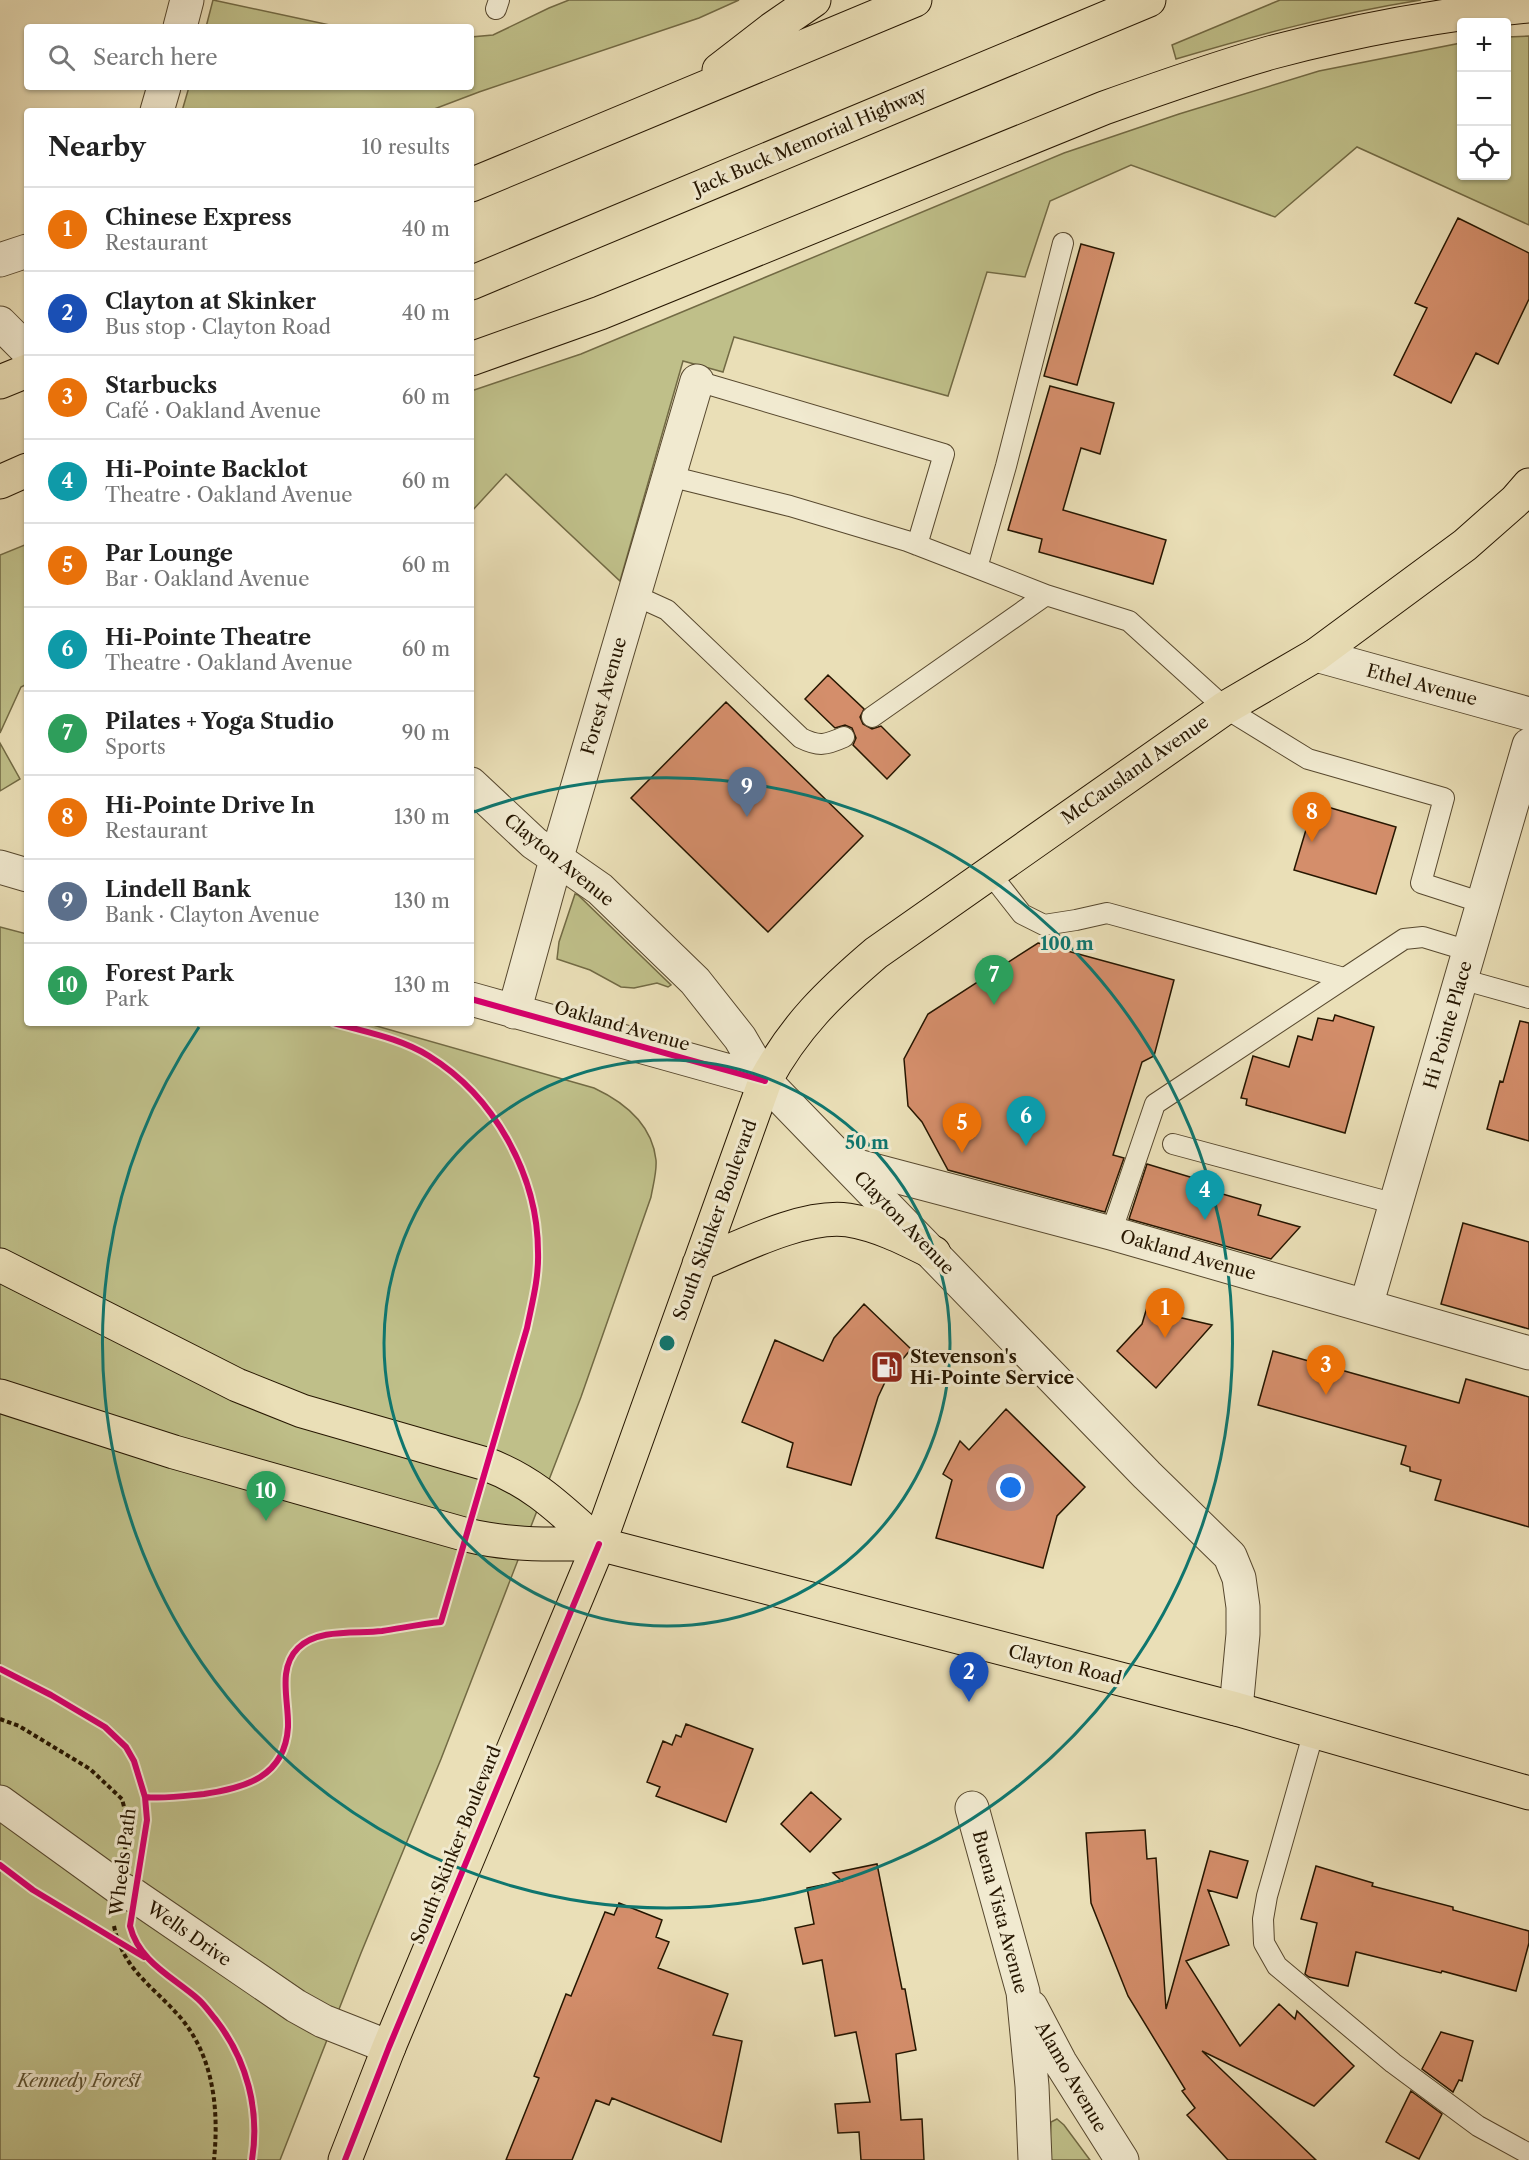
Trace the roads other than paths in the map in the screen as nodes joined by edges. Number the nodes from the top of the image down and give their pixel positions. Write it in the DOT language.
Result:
graph roads {
  1 [pos="188,0"];
  2 [pos="814,0"];
  3 [pos="915,0"];
  4 [pos="1149,0"];
  5 [pos="1529,6"];
  6 [pos="181,24"];
  7 [pos="163,90"];
  8 [pos="683,97"];
  9 [pos="158,108"];
  10 [pos="474,184"];
  11 [pos="1063,243"];
  12 [pos="24,252"];
  13 [pos="0,260"];
  14 [pos="474,282"];
  15 [pos="0,323"];
  16 [pos="24,347"];
  17 [pos="474,358"];
  18 [pos="24,372"];
  19 [pos="697,381"];
  20 [pos="0,382"];
  21 [pos="24,472"];
  22 [pos="669,476"];
  23 [pos="24,480"];
  24 [pos="0,484"];
  25 [pos="1529,485"];
  26 [pos="917,545"];
  27 [pos="977,568"];
  28 [pos="1046,595"];
  29 [pos="634,596"];
  30 [pos="1316,655"];
  31 [pos="1225,708"];
  32 [pos="1529,714"];
  33 [pos="872,717"];
  34 [pos="844,737"];
  35 [pos="1529,745"];
  36 [pos="474,787"];
  37 [pos="556,860"];
  38 [pos="0,867"];
  39 [pos="989,872"];
  40 [pos="24,873"];
  41 [pos="1483,903"];
  42 [pos="1465,965"];
  43 [pos="1344,978"];
  44 [pos="1529,998"];
  45 [pos="474,1000"];
  46 [pos="514,1012"];
  47 [pos="765,1082"];
  48 [pos="1173,1144"];
  49 [pos="846,1163"];
  50 [pos="1396,1204"];
  51 [pos="1111,1233"];
  52 [pos="934,1253"];
  53 [pos="699,1263"];
  54 [pos="0,1265"];
  55 [pos="1366,1306"];
  56 [pos="1529,1353"];
  57 [pos="0,1396"];
  58 [pos="599,1544"];
  59 [pos="1236,1709"];
  60 [pos="1314,1731"];
  61 [pos="1529,1793"];
  62 [pos="0,1802"];
  63 [pos="972,1808"];
  64 [pos="1023,1992"];
  65 [pos="389,2048"];
  66 [pos="1529,2154"];
  67 [pos="345,2160"];
  68 [pos="1035,2160"];
  69 [pos="1122,2160"];
  1 -- 6 [label="street"];
  2 -- 8 [label="main road"];
  3 -- 8 [label="main road"];
  4 -- 14 [label="main road, Jack Buck Memorial Highway"];
  5 -- 17 [label="main road"];
  7 -- 9 [label="street"];
  8 -- 10 [label="main road"];
  11 -- 27 [label="lane"];
  12 -- 13 [label="street"];
  15 -- 16 [label="street"];
  18 -- 20 [label="main road"];
  19 -- 22 [label="street, Forest Avenue"];
  19 -- 26 [label="lane"];
  21 -- 24 [label="main road"];
  22 -- 26 [label="lane"];
  22 -- 29 [label="street, Forest Avenue"];
  23 -- 24 [label="main road"];
  25 -- 30 [label="main road, McCausland Avenue"];
  26 -- 27 [label="lane"];
  27 -- 28 [label="lane"];
  28 -- 31 [label="lane"];
  28 -- 33 [label="lane"];
  29 -- 34 [label="lane"];
  29 -- 37 [label="street, Forest Avenue"];
  30 -- 31 [label="main road, McCausland Avenue"];
  30 -- 32 [label="street, Ethel Avenue"];
  31 -- 39 [label="main road, McCausland Avenue"];
  31 -- 41 [label="lane"];
  35 -- 41 [label="street, Hi Pointe Place"];
  36 -- 37 [label="street, Clayton Avenue"];
  37 -- 46 [label="street, Forest Avenue"];
  37 -- 47 [label="street, Clayton Avenue"];
  38 -- 40 [label="street"];
  39 -- 43 [label="lane"];
  39 -- 47 [label="main road, McCausland Avenue"];
  41 -- 42 [label="street, Hi Pointe Place"];
  42 -- 43 [label="lane"];
  42 -- 44 [label="lane"];
  42 -- 50 [label="street, Hi Pointe Place"];
  43 -- 51 [label="lane"];
  45 -- 46 [label="street, Oakland Avenue"];
  46 -- 47 [label="street, Oakland Avenue"];
  47 -- 49 [label="street, Clayton Avenue"];
  47 -- 53 [label="main road, South Skinker Boulevard"];
  48 -- 50 [label="lane"];
  49 -- 51 [label="street, Oakland Avenue"];
  49 -- 52 [label="street, Clayton Avenue"];
  50 -- 55 [label="street, Hi Pointe Place"];
  51 -- 55 [label="street, Oakland Avenue"];
  52 -- 53 [label="main road"];
  52 -- 59 [label="street, Clayton Avenue"];
  53 -- 58 [label="main road, South Skinker Boulevard"];
  54 -- 58 [label="main road"];
  55 -- 56 [label="street, Oakland Avenue"];
  57 -- 58 [label="main road"];
  58 -- 59 [label="main road, Clayton Road"];
  58 -- 65 [label="main road, South Skinker Boulevard"];
  59 -- 60 [label="main road, Clayton Road"];
  60 -- 61 [label="main road, Clayton Road"];
  60 -- 66 [label="lane"];
  62 -- 65 [label="street, Wells Drive"];
  63 -- 64 [label="street, Buena Vista Avenue"];
  64 -- 68 [label="street, Buena Vista Avenue"];
  64 -- 69 [label="street, Alamo Avenue"];
  65 -- 67 [label="main road, South Skinker Boulevard"];
}
